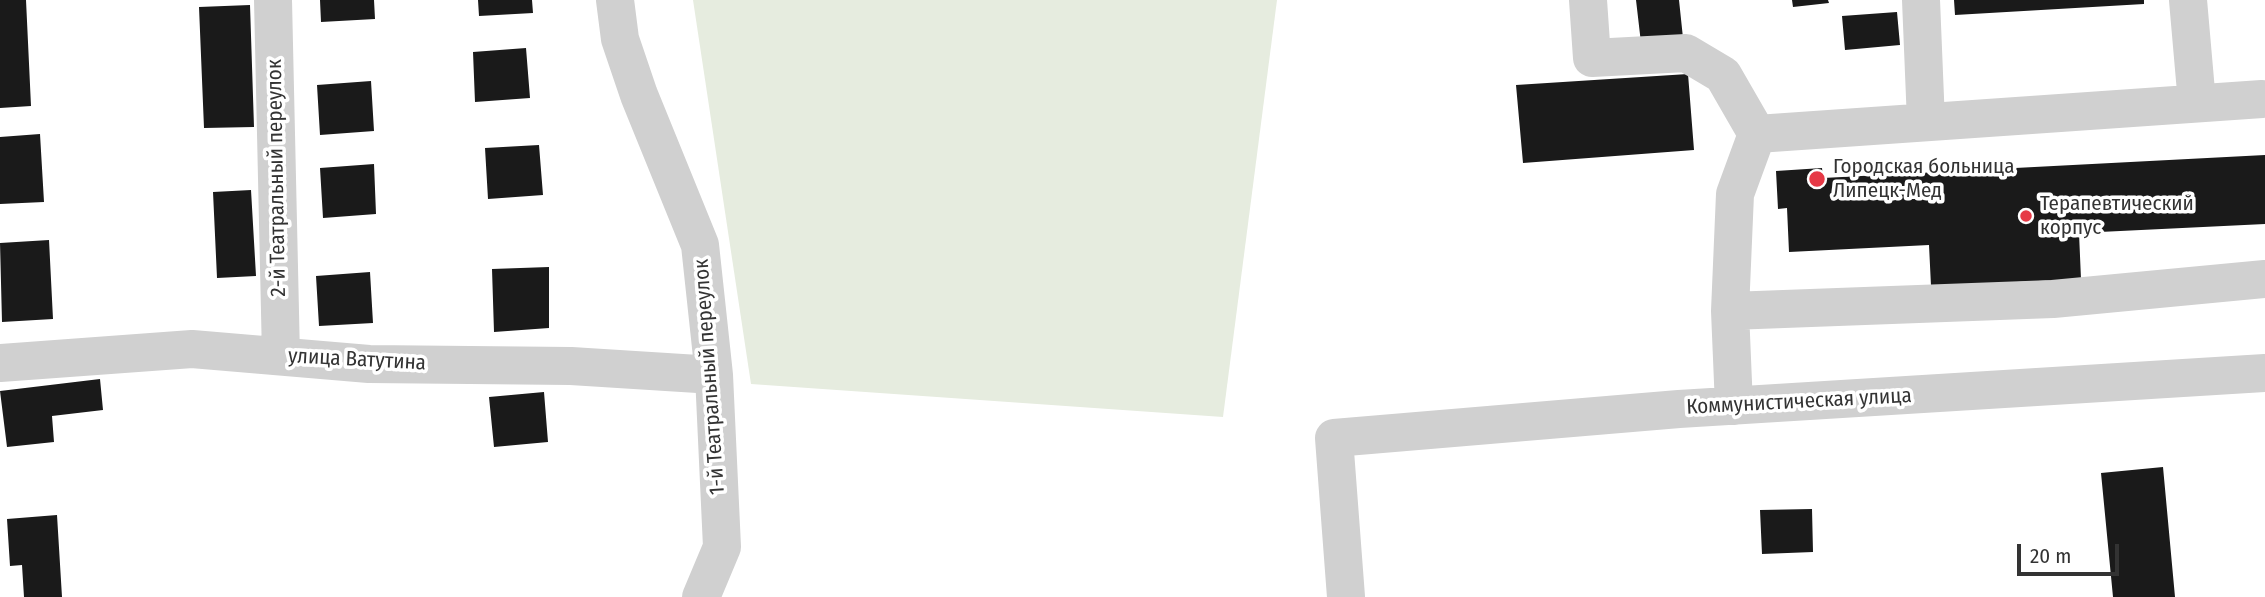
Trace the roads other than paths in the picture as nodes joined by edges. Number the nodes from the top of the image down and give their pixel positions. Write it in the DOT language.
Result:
graph roads {
  1 [pos="274,0"];
  2 [pos="615,0"];
  3 [pos="1588,0"];
  4 [pos="1921,0"];
  5 [pos="2188,0"];
  6 [pos="2262,99"];
  7 [pos="2197,103"];
  8 [pos="1926,122"];
  9 [pos="1757,134"];
  10 [pos="2265,279"];
  11 [pos="1730,311"];
  12 [pos="281,356"];
  13 [pos="0,363"];
  14 [pos="2265,373"];
  15 [pos="714,375"];
  16 [pos="1734,406"];
  17 [pos="701,597"];
  18 [pos="1346,597"];
  1 -- 12 [label="street, 2-й Театральный переулок"];
  2 -- 15 [label="street, 1-й Театральный переулок"];
  3 -- 9 [label="street"];
  4 -- 8 [label="street"];
  5 -- 7 [label="street"];
  6 -- 7 [label="street"];
  7 -- 8 [label="street"];
  8 -- 9 [label="street"];
  9 -- 11 [label="street"];
  10 -- 11 [label="street"];
  11 -- 16 [label="street"];
  12 -- 13 [label="street, улица Ватутина"];
  12 -- 15 [label="street, улица Ватутина"];
  14 -- 16 [label="street, Коммунистическая улица"];
  15 -- 17 [label="street, 1-й Театральный переулок"];
  16 -- 18 [label="street, Коммунистическая улица"];
}
